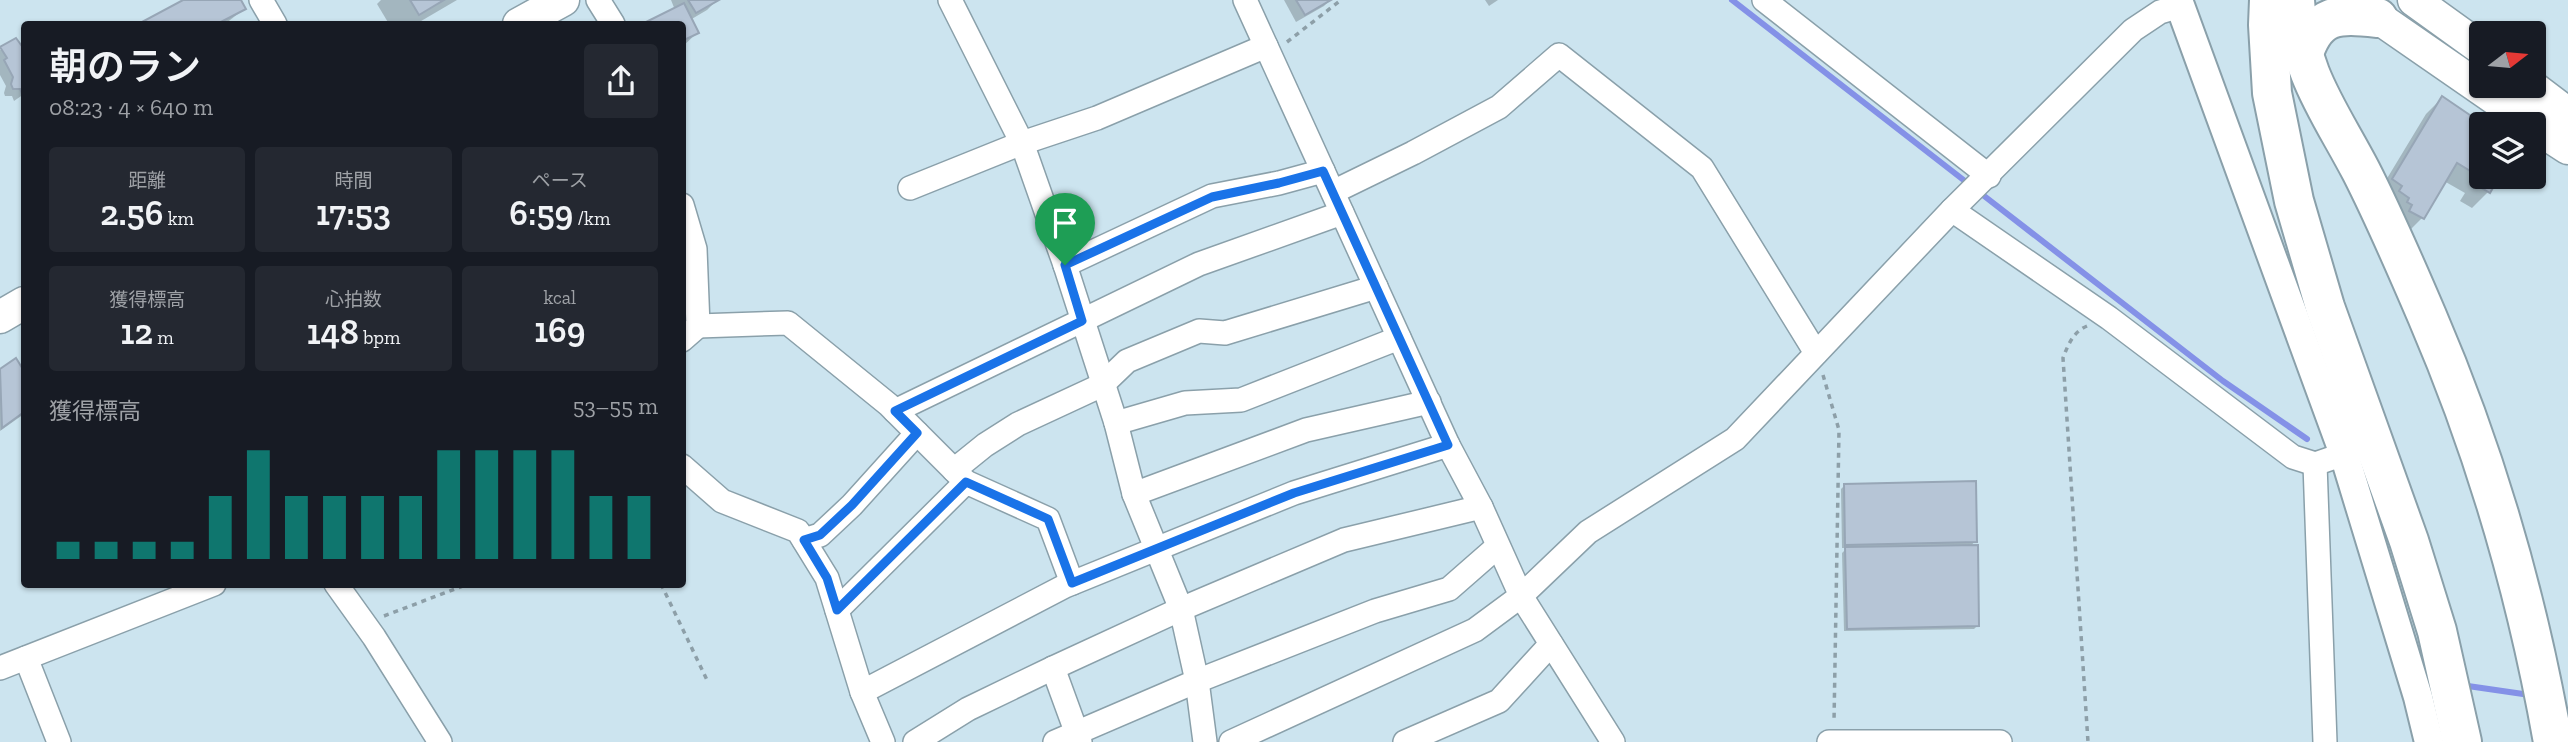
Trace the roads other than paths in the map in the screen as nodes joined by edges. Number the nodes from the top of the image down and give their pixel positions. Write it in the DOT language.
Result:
graph roads {
  1 [pos="261,0"];
  2 [pos="563,0"];
  3 [pos="598,0"];
  4 [pos="950,0"];
  5 [pos="1245,0"];
  6 [pos="1764,0"];
  7 [pos="2269,0"];
  8 [pos="2295,0"];
  9 [pos="2414,0"];
  10 [pos="2179,3"];
  11 [pos="2366,9"];
  12 [pos="273,21"];
  13 [pos="524,21"];
  14 [pos="611,21"];
  15 [pos="2469,40"];
  16 [pos="1268,51"];
  17 [pos="2302,57"];
  18 [pos="2546,97"];
  19 [pos="2514,112"];
  20 [pos="2568,114"];
  21 [pos="2546,134"];
  22 [pos="1022,143"];
  23 [pos="2568,148"];
  24 [pos="1323,171"];
  25 [pos="1989,176"];
  26 [pos="910,188"];
  27 [pos="1333,192"];
  28 [pos="1952,211"];
  29 [pos="1342,213"];
  30 [pos="686,218"];
  31 [pos="1065,265"];
  32 [pos="1376,287"];
  33 [pos="21,305"];
  34 [pos="0,317"];
  35 [pos="1082,321"];
  36 [pos="690,333"];
  37 [pos="1399,338"];
  38 [pos="1816,353"];
  39 [pos="1102,385"];
  40 [pos="1429,402"];
  41 [pos="895,411"];
  42 [pos="1116,423"];
  43 [pos="917,433"];
  44 [pos="1448,445"];
  45 [pos="2344,454"];
  46 [pos="2315,464"];
  47 [pos="686,470"];
  48 [pos="960,476"];
  49 [pos="1134,494"];
  50 [pos="1481,507"];
  51 [pos="804,540"];
  52 [pos="1497,547"];
  53 [pos="1157,549"];
  54 [pos="1072,583"];
  55 [pos="204,588"];
  56 [pos="339,588"];
  57 [pos="1521,596"];
  58 [pos="1181,609"];
  59 [pos="837,610"];
  60 [pos="1551,644"];
  61 [pos="26,658"];
  62 [pos="0,668"];
  63 [pos="1053,668"];
  64 [pos="1197,681"];
  65 [pos="862,692"];
  66 [pos="1078,737"];
  67 [pos="59,742"];
  68 [pos="440,742"];
  69 [pos="883,742"];
  70 [pos="915,742"];
  71 [pos="1055,742"];
  72 [pos="1205,742"];
  73 [pos="1231,742"];
  74 [pos="1405,742"];
  75 [pos="1613,742"];
  76 [pos="1829,742"];
  77 [pos="1834,742"];
  78 [pos="2000,742"];
  79 [pos="2325,742"];
  80 [pos="2429,742"];
  81 [pos="2462,742"];
  82 [pos="2553,742"];
  1 -- 12 [label="street"];
  2 -- 13 [label="main road"];
  3 -- 14 [label="street"];
  4 -- 22 [label="street"];
  5 -- 16 [label="street"];
  6 -- 25 [label="street"];
  7 -- 81 [label="highway"];
  8 -- 17 [label="highway"];
  9 -- 15 [label="main road"];
  10 -- 25 [label="street"];
  10 -- 45 [label="street"];
  11 -- 17 [label="highway"];
  11 -- 19 [label="main road"];
  16 -- 22 [label="street"];
  16 -- 24 [label="street"];
  17 -- 82 [label="highway"];
  18 -- 20 [label="main road"];
  21 -- 23 [label="main road"];
  22 -- 26 [label="street"];
  22 -- 31 [label="street"];
  24 -- 27 [label="street"];
  24 -- 31 [label="street"];
  25 -- 28 [label="street"];
  27 -- 29 [label="street"];
  27 -- 38 [label="street"];
  28 -- 38 [label="street"];
  28 -- 46 [label="street"];
  29 -- 32 [label="street"];
  29 -- 35 [label="street"];
  30 -- 36 [label="street"];
  31 -- 35 [label="street"];
  32 -- 37 [label="street"];
  32 -- 39 [label="street"];
  33 -- 34 [label="main road"];
  35 -- 39 [label="street"];
  35 -- 41 [label="street"];
  36 -- 41 [label="street"];
  37 -- 40 [label="street"];
  37 -- 42 [label="street"];
  38 -- 57 [label="street"];
  39 -- 42 [label="street"];
  39 -- 48 [label="street"];
  40 -- 44 [label="street"];
  40 -- 49 [label="street"];
  41 -- 43 [label="street"];
  42 -- 49 [label="street"];
  43 -- 48 [label="street"];
  43 -- 51 [label="street"];
  44 -- 50 [label="street"];
  44 -- 53 [label="street"];
  45 -- 46 [label="street"];
  45 -- 80 [label="street"];
  46 -- 79 [label="street"];
  47 -- 51 [label="street"];
  48 -- 54 [label="street"];
  48 -- 59 [label="street"];
  49 -- 53 [label="street"];
  50 -- 52 [label="street"];
  50 -- 58 [label="street"];
  51 -- 59 [label="street"];
  52 -- 57 [label="street"];
  52 -- 64 [label="street"];
  53 -- 54 [label="street"];
  53 -- 58 [label="street"];
  54 -- 65 [label="street"];
  55 -- 61 [label="street"];
  56 -- 68 [label="street"];
  57 -- 60 [label="street"];
  57 -- 73 [label="street"];
  58 -- 63 [label="street"];
  58 -- 64 [label="street"];
  59 -- 65 [label="street"];
  60 -- 74 [label="street"];
  60 -- 75 [label="street"];
  61 -- 62 [label="street"];
  61 -- 67 [label="street"];
  63 -- 66 [label="street"];
  63 -- 70 [label="street"];
  64 -- 66 [label="street"];
  64 -- 72 [label="street"];
  65 -- 69 [label="street"];
  66 -- 71 [label="street"];
  76 -- 77 [label="street"];
  77 -- 78 [label="street"];
}
